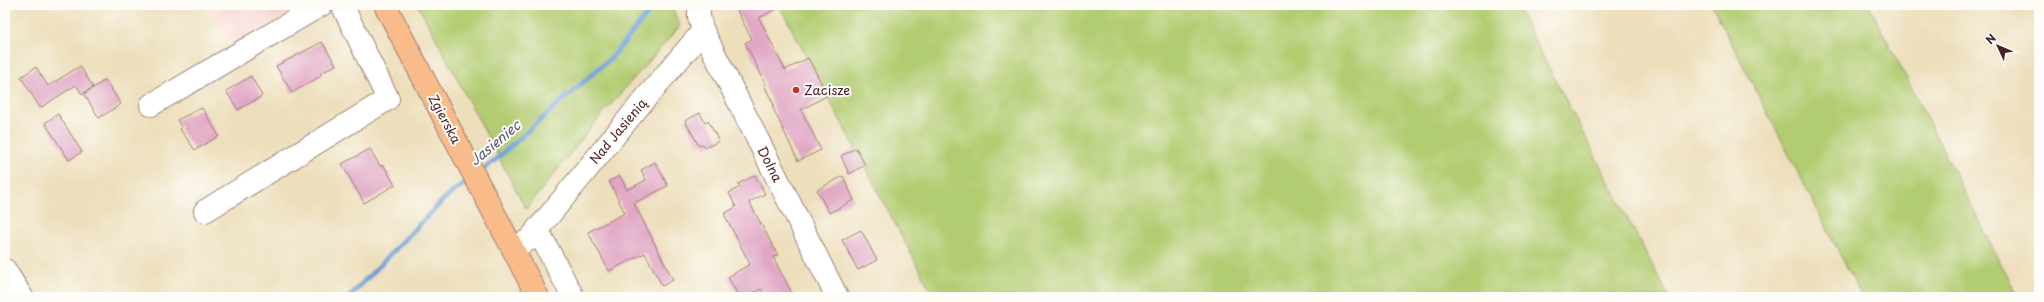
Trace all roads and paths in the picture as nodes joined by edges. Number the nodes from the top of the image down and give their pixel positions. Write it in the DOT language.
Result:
graph roads {
  1 [pos="321,5"];
  2 [pos="342,5"];
  3 [pos="386,5"];
  4 [pos="699,5"];
  5 [pos="703,31"];
  6 [pos="151,105"];
  7 [pos="205,211"];
  8 [pos="537,229"];
  9 [pos="513,247"];
  10 [pos="5,270"];
  11 [pos="22,297"];
  12 [pos="538,297"];
  13 [pos="573,297"];
  14 [pos="837,297"];
  1 -- 6 [label="street"];
  2 -- 7 [label="street"];
  3 -- 9 [label="main road, Zgierska"];
  4 -- 5 [label="street"];
  5 -- 8 [label="street, Nad Jasienią"];
  5 -- 14 [label="street, Dolna"];
  8 -- 9 [label="street, Nad Jasienią"];
  8 -- 13 [label="street"];
  9 -- 12 [label="main road, Zgierska"];
  10 -- 11 [label="street"];
}
